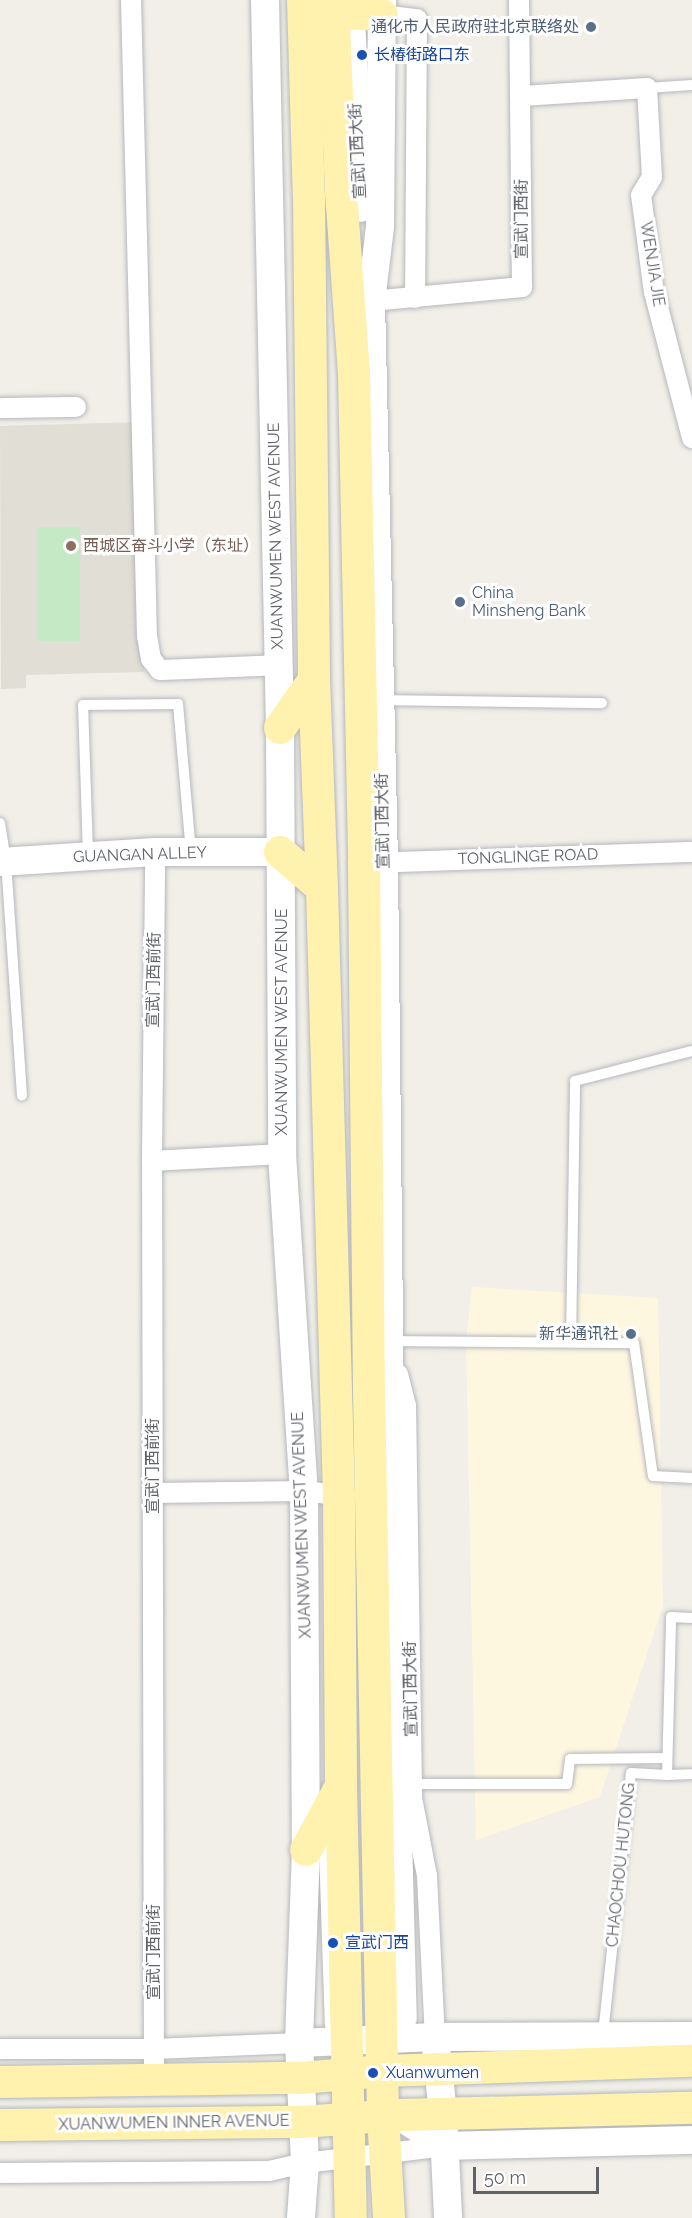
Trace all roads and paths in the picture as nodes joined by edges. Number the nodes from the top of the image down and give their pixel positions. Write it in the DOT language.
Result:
graph roads {
  1 [pos="131,0"];
  2 [pos="264,0"];
  3 [pos="303,0"];
  4 [pos="519,0"];
  5 [pos="342,6"];
  6 [pos="382,7"];
  7 [pos="692,85"];
  8 [pos="647,88"];
  9 [pos="522,96"];
  10 [pos="415,298"];
  11 [pos="371,301"];
  12 [pos="354,373"];
  13 [pos="76,407"];
  14 [pos="0,408"];
  15 [pos="692,438"];
  16 [pos="278,665"];
  17 [pos="314,680"];
  18 [pos="380,700"];
  19 [pos="602,703"];
  20 [pos="280,728"];
  21 [pos="0,823"];
  22 [pos="155,852"];
  23 [pos="191,852"];
  24 [pos="280,852"];
  25 [pos="692,852"];
  26 [pos="88,856"];
  27 [pos="3,862"];
  28 [pos="374,863"];
  29 [pos="322,888"];
  30 [pos="692,1051"];
  31 [pos="22,1095"];
  32 [pos="282,1154"];
  33 [pos="152,1161"];
  34 [pos="380,1341"];
  35 [pos="571,1342"];
  36 [pos="692,1478"];
  37 [pos="304,1491"];
  38 [pos="153,1493"];
  39 [pos="339,1495"];
  40 [pos="692,1618"];
  41 [pos="667,1758"];
  42 [pos="692,1774"];
  43 [pos="667,1775"];
  44 [pos="412,1784"];
  45 [pos="341,1787"];
  46 [pos="306,1850"];
  47 [pos="392,2028"];
  48 [pos="692,2036"];
  49 [pos="435,2037"];
  50 [pos="347,2042"];
  51 [pos="299,2043"];
  52 [pos="0,2049"];
  53 [pos="601,2049"];
  54 [pos="692,2061"];
  55 [pos="154,2064"];
  56 [pos="437,2069"];
  57 [pos="383,2071"];
  58 [pos="347,2074"];
  59 [pos="301,2078"];
  60 [pos="0,2082"];
  61 [pos="692,2108"];
  62 [pos="443,2114"];
  63 [pos="391,2116"];
  64 [pos="348,2120"];
  65 [pos="302,2122"];
  66 [pos="0,2126"];
  67 [pos="692,2140"];
  68 [pos="445,2146"];
  69 [pos="305,2163"];
  70 [pos="0,2173"];
  71 [pos="301,2218"];
  72 [pos="351,2218"];
  73 [pos="389,2218"];
  74 [pos="448,2218"];
  1 -- 16 [label="street"];
  2 -- 16 [label="street, XUANWUMEN WEST AVENUE"];
  3 -- 17 [label="main road, XUANWUMEN WEST AVENUE"];
  4 -- 9 [label="street, 宣武门西街"];
  5 -- 6 [label="main road"];
  5 -- 11 [label="street, 宣武门西大街"];
  5 -- 12 [label="main road"];
  6 -- 10 [label="street"];
  6 -- 11 [label="street, 宣武门西大街"];
  7 -- 8 [label="lane"];
  8 -- 9 [label="street"];
  8 -- 15 [label="street, WENJIA JIE"];
  9 -- 10 [label="street, 宣武门西街"];
  10 -- 11 [label="street, 宣武门西街"];
  11 -- 12 [label="main road"];
  11 -- 18 [label="street, 宣武门西大街"];
  12 -- 28 [label="main road"];
  13 -- 14 [label="street"];
  16 -- 20 [label="street, XUANWUMEN WEST AVENUE"];
  17 -- 20 [label="main road"];
  17 -- 29 [label="main road, XUANWUMEN WEST AVENUE"];
  18 -- 19 [label="lane"];
  18 -- 28 [label="street, 宣武门西大街"];
  20 -- 24 [label="street, XUANWUMEN WEST AVENUE"];
  21 -- 27 [label="lane"];
  22 -- 23 [label="street, GUANGAN ALLEY"];
  22 -- 26 [label="street, GUANGAN ALLEY"];
  22 -- 33 [label="street, 宣武门西前街"];
  23 -- 24 [label="street, GUANGAN ALLEY"];
  23 -- 26 [label="lane"];
  24 -- 29 [label="main road"];
  24 -- 32 [label="street, XUANWUMEN WEST AVENUE"];
  25 -- 28 [label="street, TONGLINGE ROAD"];
  26 -- 27 [label="street, GUANGAN ALLEY"];
  27 -- 31 [label="lane"];
  28 -- 34 [label="main road"];
  29 -- 39 [label="main road, XUANWUMEN WEST AVENUE"];
  30 -- 35 [label="lane"];
  32 -- 33 [label="street"];
  32 -- 37 [label="street, XUANWUMEN WEST AVENUE"];
  33 -- 38 [label="street, 宣武门西前街"];
  34 -- 35 [label="lane"];
  34 -- 44 [label="street, 宣武门西大街"];
  34 -- 47 [label="main road"];
  35 -- 36 [label="lane"];
  37 -- 38 [label="street"];
  37 -- 39 [label="street"];
  37 -- 46 [label="street, XUANWUMEN WEST AVENUE"];
  38 -- 55 [label="street, 宣武门西前街"];
  39 -- 45 [label="main road, XUANWUMEN WEST AVENUE"];
  40 -- 41 [label="lane"];
  41 -- 43 [label="lane"];
  41 -- 44 [label="lane"];
  42 -- 43 [label="lane"];
  43 -- 53 [label="lane, CHAOCHOU HUTONG"];
  44 -- 49 [label="street, 宣武门西大街"];
  45 -- 46 [label="main road"];
  45 -- 50 [label="main road, XUANWUMEN WEST AVENUE"];
  46 -- 51 [label="street, XUANWUMEN WEST AVENUE"];
  47 -- 49 [label="street"];
  47 -- 50 [label="street"];
  47 -- 57 [label="main road"];
  48 -- 53 [label="street"];
  49 -- 53 [label="street"];
  49 -- 56 [label="street"];
  50 -- 51 [label="street"];
  50 -- 58 [label="main road, XUANWUMEN WEST AVENUE"];
  51 -- 55 [label="street"];
  51 -- 59 [label="street, XUANWUMEN WEST AVENUE"];
  52 -- 55 [label="street"];
  53 -- 54 [label="main road"];
  53 -- 56 [label="main road"];
  55 -- 59 [label="main road"];
  55 -- 60 [label="main road"];
  56 -- 57 [label="main road"];
  56 -- 62 [label="street"];
  57 -- 58 [label="main road"];
  57 -- 63 [label="main road"];
  58 -- 59 [label="main road"];
  58 -- 64 [label="main road, XUANWUMEN WEST AVENUE"];
  59 -- 65 [label="street, XUANWUMEN WEST AVENUE"];
  61 -- 62 [label="main road"];
  62 -- 63 [label="main road, XUANWUMEN INNER AVENUE"];
  62 -- 68 [label="street"];
  63 -- 64 [label="main road, XUANWUMEN INNER AVENUE"];
  63 -- 68 [label="street"];
  63 -- 73 [label="main road"];
  64 -- 65 [label="main road, XUANWUMEN INNER AVENUE"];
  64 -- 72 [label="main road, XUANWUMEN WEST AVENUE"];
  65 -- 66 [label="main road, XUANWUMEN INNER AVENUE"];
  65 -- 69 [label="street, XUANWUMEN WEST AVENUE"];
  67 -- 68 [label="street"];
  68 -- 69 [label="street"];
  68 -- 74 [label="street"];
  69 -- 70 [label="street"];
  69 -- 71 [label="street, XUANWUMEN WEST AVENUE"];
}
